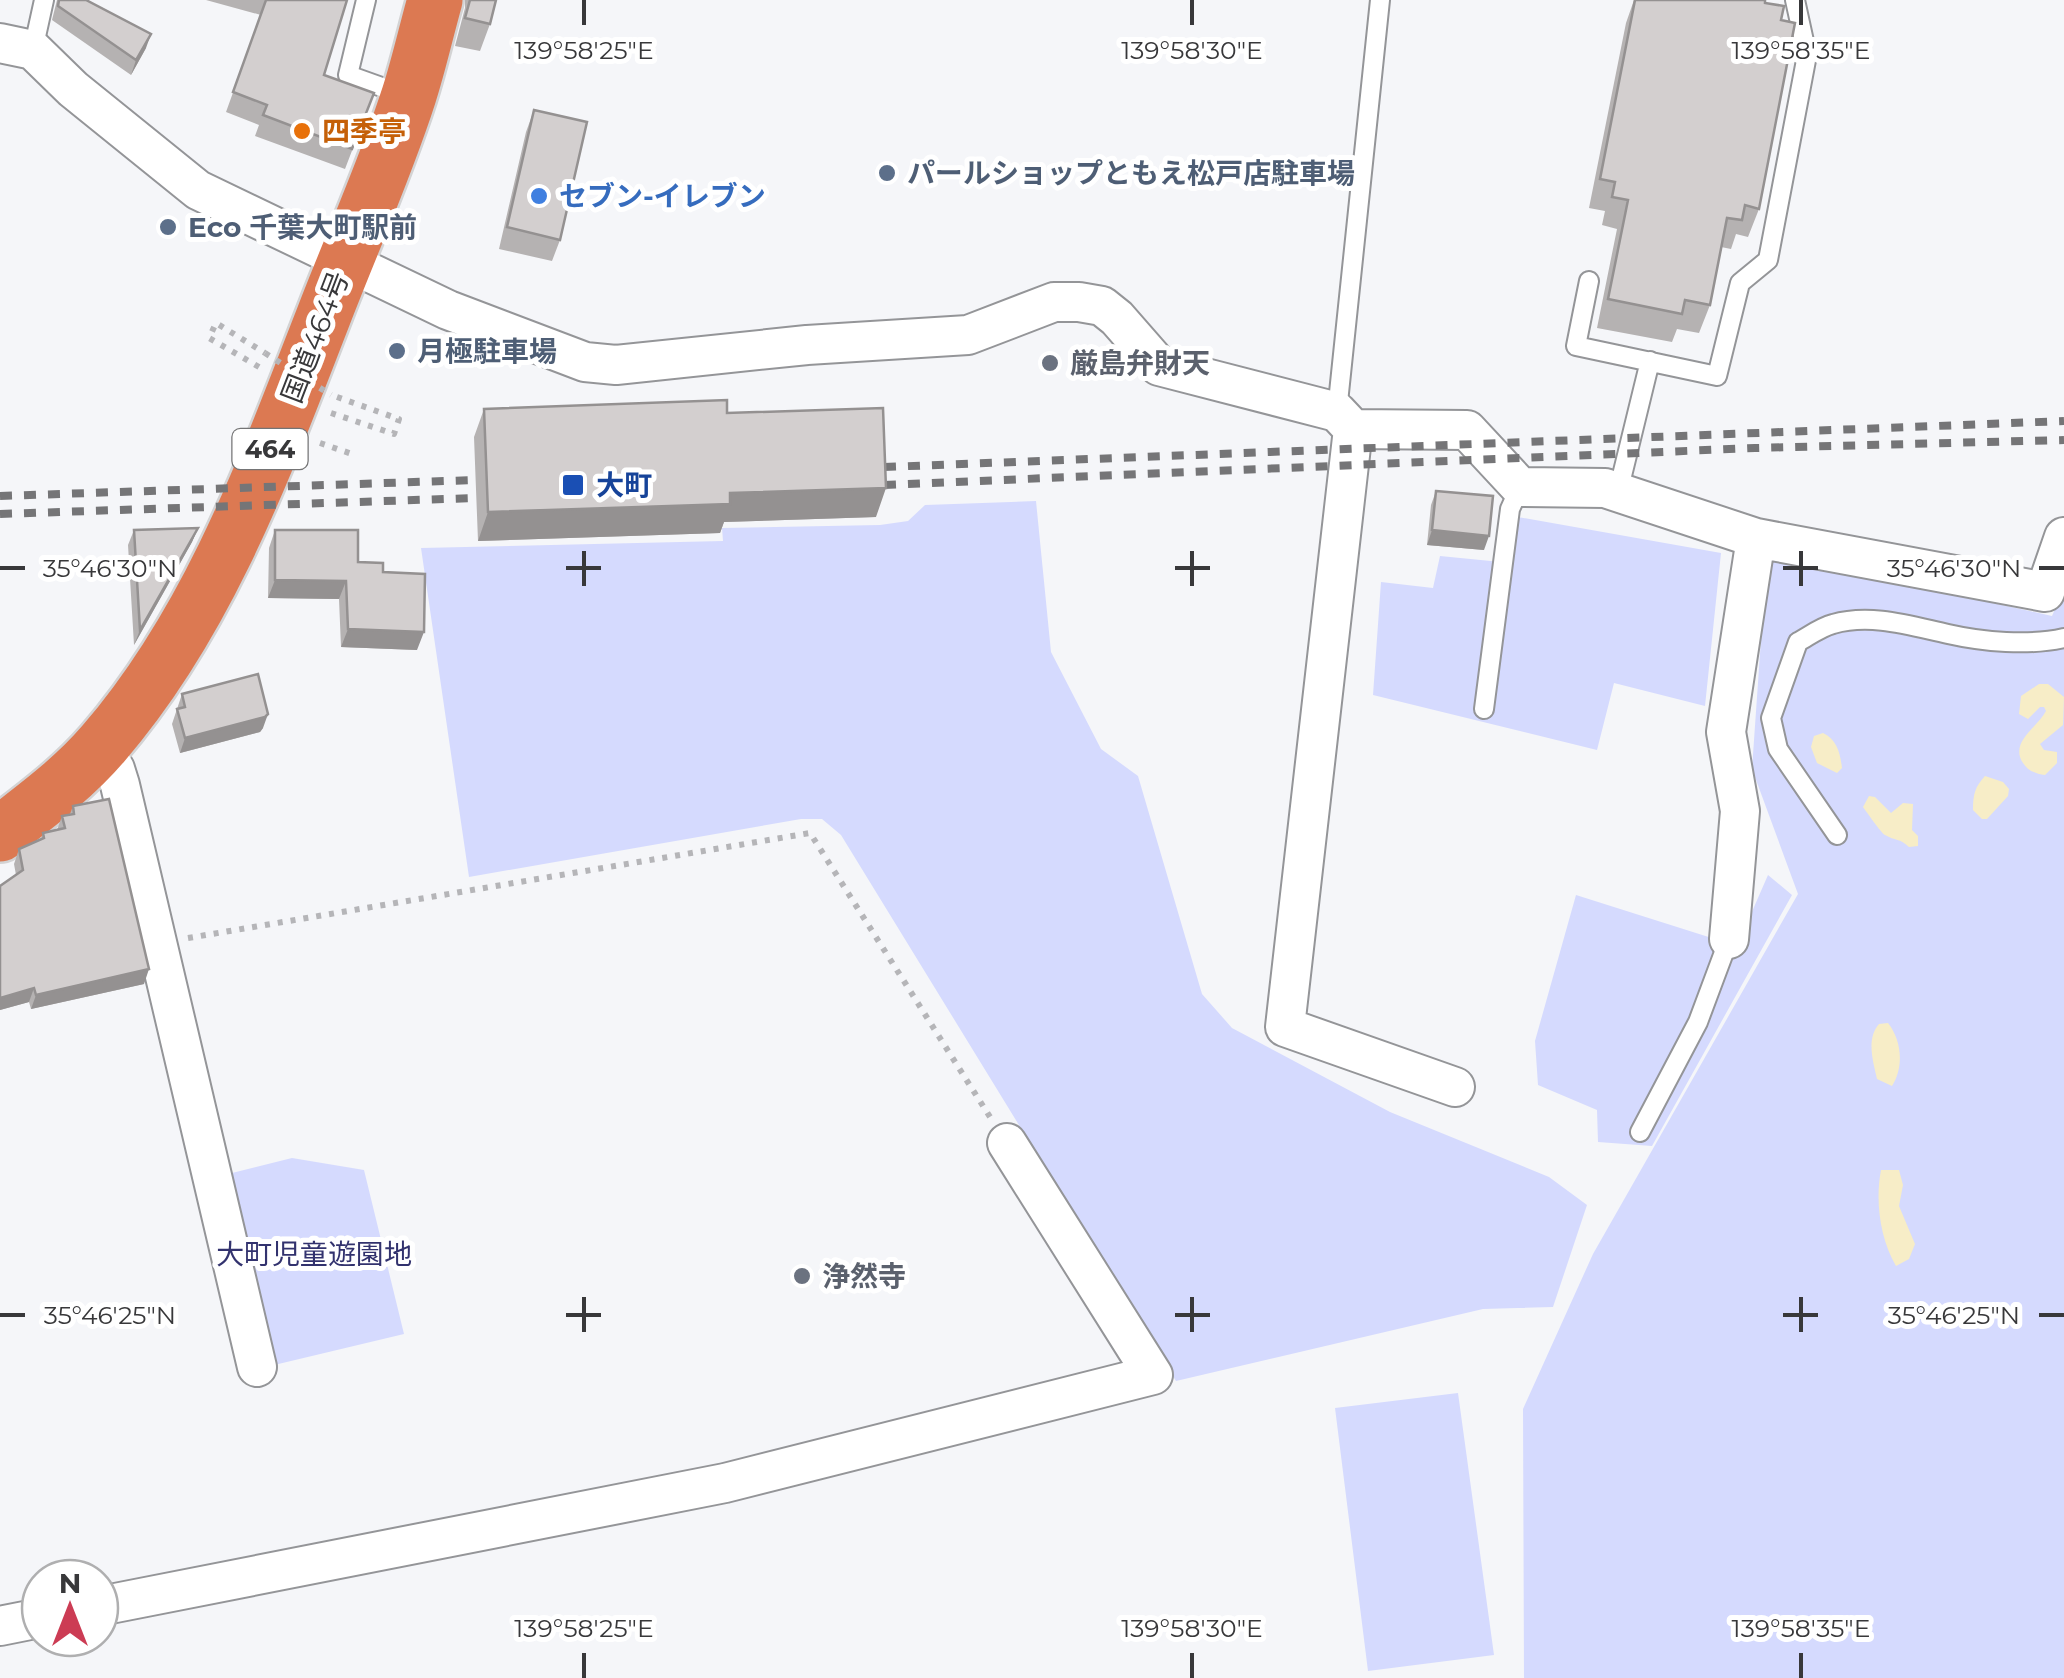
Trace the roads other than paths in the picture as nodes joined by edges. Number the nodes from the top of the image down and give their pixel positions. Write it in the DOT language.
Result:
graph roads {
  1 [pos="44,0"];
  2 [pos="366,0"];
  3 [pos="434,0"];
  4 [pos="1380,0"];
  5 [pos="1796,0"];
  6 [pos="17,46"];
  7 [pos="409,96"];
  8 [pos="346,259"];
  9 [pos="1589,281"];
  10 [pos="1650,361"];
  11 [pos="1345,421"];
  12 [pos="1520,486"];
  13 [pos="1618,492"];
  14 [pos="2064,537"];
  15 [pos="1756,538"];
  16 [pos="2064,638"];
  17 [pos="1484,709"];
  18 [pos="100,747"];
  19 [pos="0,834"];
  20 [pos="1837,835"];
  21 [pos="1730,938"];
  22 [pos="1455,1088"];
  23 [pos="1640,1132"];
  24 [pos="1007,1143"];
  25 [pos="257,1367"];
  26 [pos="120,1602"];
  1 -- 6 [label="lane"];
  2 -- 7 [label="lane"];
  3 -- 7 [label="highway, 国道464号 / 464"];
  4 -- 11 [label="lane"];
  5 -- 10 [label="lane"];
  6 -- 8 [label="street"];
  7 -- 8 [label="highway, 国道464号 / 464"];
  8 -- 11 [label="street"];
  8 -- 18 [label="highway, 国道464号 / 464"];
  9 -- 10 [label="lane"];
  10 -- 13 [label="lane"];
  11 -- 12 [label="street"];
  11 -- 22 [label="street"];
  12 -- 13 [label="street"];
  12 -- 17 [label="lane"];
  13 -- 15 [label="street"];
  14 -- 15 [label="street"];
  15 -- 21 [label="street"];
  16 -- 20 [label="lane"];
  18 -- 19 [label="highway, 国道464号 / 464"];
  18 -- 25 [label="street"];
  21 -- 23 [label="lane"];
  24 -- 26 [label="street"];
}
